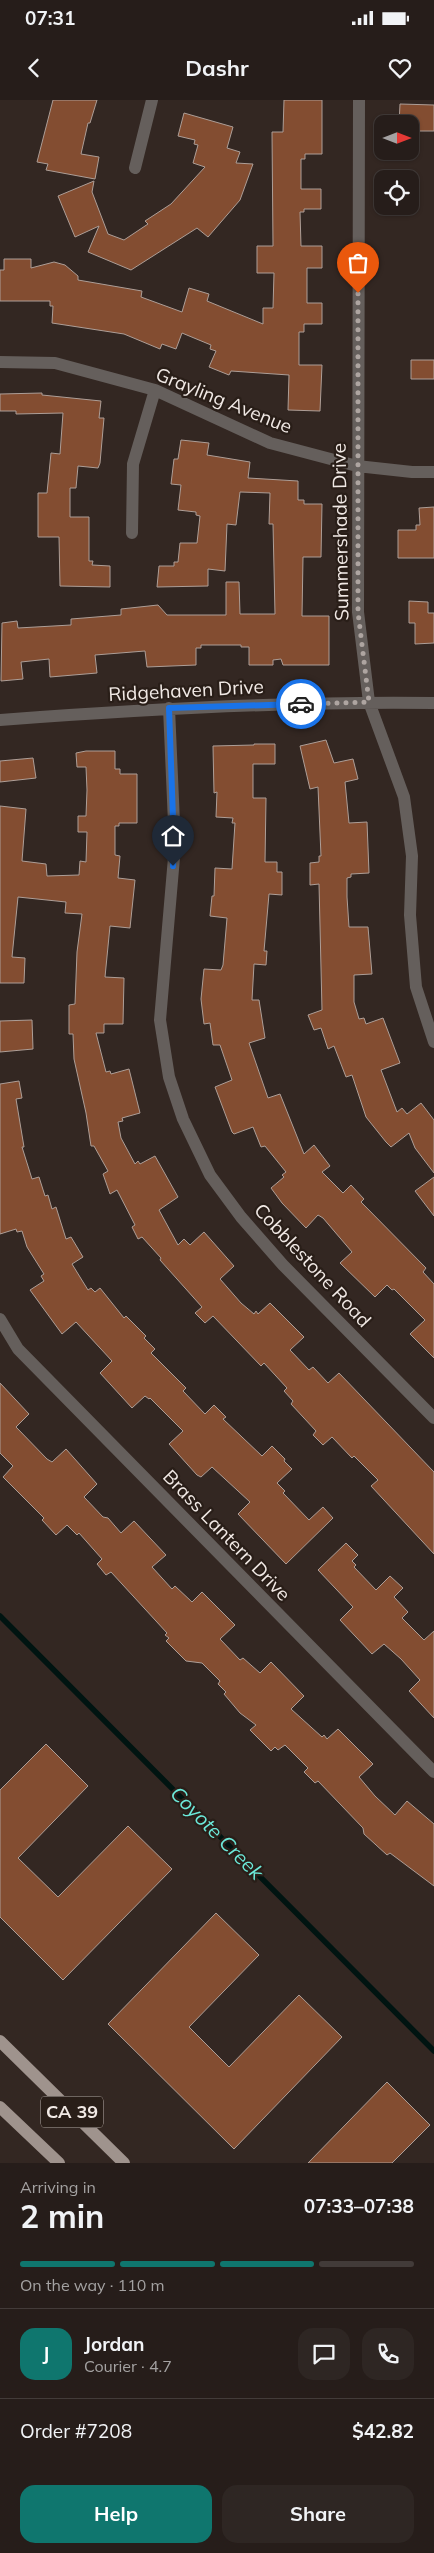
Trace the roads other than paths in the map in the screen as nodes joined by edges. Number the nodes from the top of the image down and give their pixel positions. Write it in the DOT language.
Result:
graph roads {
  1 [pos="152,100"];
  2 [pos="359,100"];
  3 [pos="135,168"];
  4 [pos="0,362"];
  5 [pos="154,390"];
  6 [pos="357,466"];
  7 [pos="434,472"];
  8 [pos="132,534"];
  9 [pos="369,702"];
  10 [pos="434,703"];
  11 [pos="169,708"];
  12 [pos="0,720"];
  13 [pos="434,1042"];
  14 [pos="0,1319"];
  15 [pos="434,1418"];
  16 [pos="434,1772"];
  17 [pos="0,2041"];
  18 [pos="0,2106"];
  19 [pos="59,2163"];
  20 [pos="124,2163"];
  1 -- 3 [label="street"];
  2 -- 6 [label="street, Summershade Drive"];
  4 -- 5 [label="street, Grayling Avenue"];
  5 -- 6 [label="street, Grayling Avenue"];
  5 -- 8 [label="street"];
  6 -- 7 [label="street, Grayling Avenue"];
  6 -- 9 [label="street, Summershade Drive"];
  9 -- 10 [label="street, Ridgehaven Drive"];
  9 -- 11 [label="street, Ridgehaven Drive"];
  9 -- 13 [label="street, Summershade Drive"];
  11 -- 12 [label="street, Ridgehaven Drive"];
  11 -- 15 [label="street, Cobblestone Road"];
  14 -- 16 [label="street, Brass Lantern Drive"];
  17 -- 20 [label="main road, CA 39"];
  18 -- 19 [label="main road, CA 39"];
}
